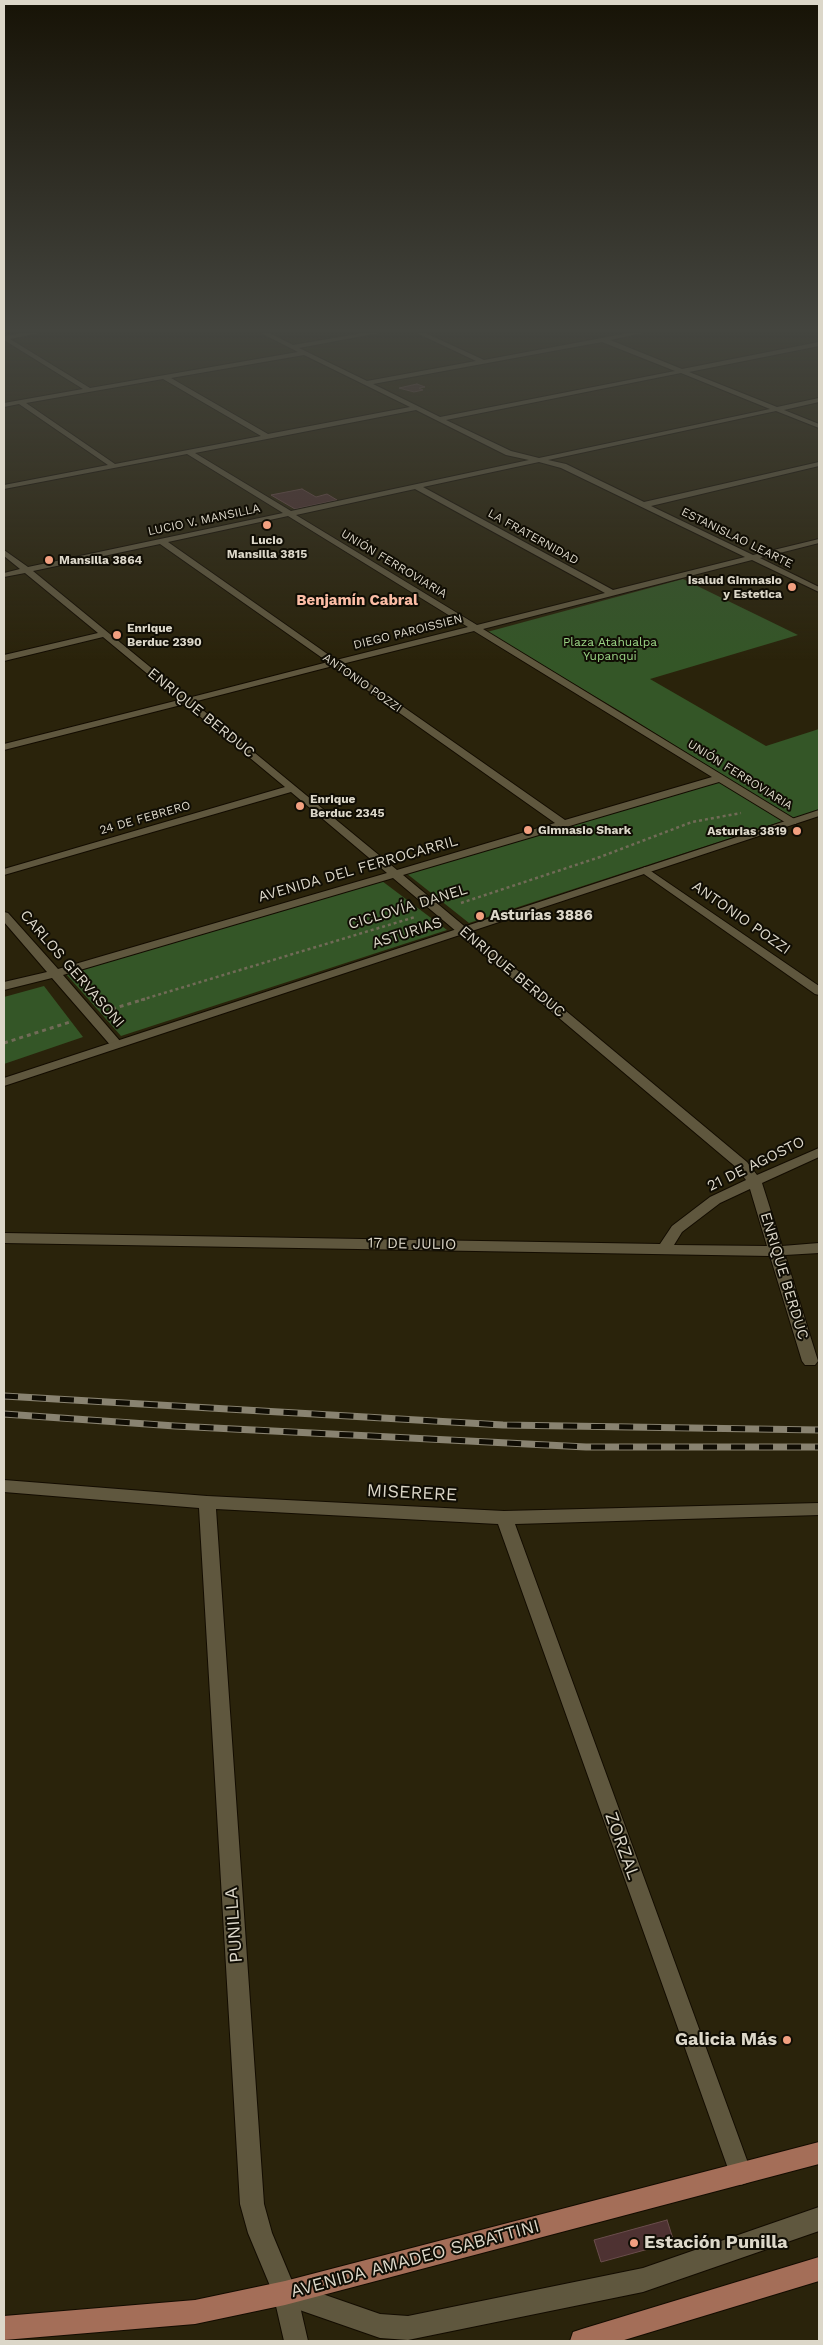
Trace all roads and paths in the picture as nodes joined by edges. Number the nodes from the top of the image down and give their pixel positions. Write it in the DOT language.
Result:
graph roads {
  1 [pos="79,442"];
  2 [pos="239,442"];
  3 [pos="486,442"];
  4 [pos="619,442"];
  5 [pos="189,452"];
  6 [pos="537,460"];
  7 [pos="819,464"];
  8 [pos="114,466"];
  9 [pos="4,487"];
  10 [pos="417,487"];
  11 [pos="643,505"];
  12 [pos="288,514"];
  13 [pos="819,541"];
  14 [pos="161,542"];
  15 [pos="4,552"];
  16 [pos="752,558"];
  17 [pos="26,570"];
  18 [pos="4,575"];
  19 [pos="819,590"];
  20 [pos="612,593"];
  21 [pos="476,628"];
  22 [pos="105,634"];
  23 [pos="4,658"];
  24 [pos="334,663"];
  25 [pos="186,701"];
  26 [pos="4,747"];
  27 [pos="720,778"];
  28 [pos="293,788"];
  29 [pos="774,810"];
  30 [pos="819,814"];
  31 [pos="792,822"];
  32 [pos="563,824"];
  33 [pos="646,870"];
  34 [pos="4,872"];
  35 [pos="393,874"];
  36 [pos="438,910"];
  37 [pos="4,915"];
  38 [pos="463,932"];
  39 [pos="55,974"];
  40 [pos="4,986"];
  41 [pos="819,991"];
  42 [pos="91,1016"];
  43 [pos="4,1042"];
  44 [pos="116,1044"];
  45 [pos="4,1082"];
  46 [pos="819,1152"];
  47 [pos="755,1182"];
  48 [pos="4,1238"];
  49 [pos="665,1248"];
  50 [pos="819,1248"];
  51 [pos="776,1251"];
  52 [pos="810,1361"];
  53 [pos="4,1486"];
  54 [pos="207,1502"];
  55 [pos="819,1509"];
  56 [pos="504,1518"];
  57 [pos="819,2153"];
  58 [pos="741,2174"];
  59 [pos="819,2219"];
  60 [pos="819,2269"];
  61 [pos="285,2293"];
  62 [pos="4,2328"];
  63 [pos="296,2341"];
  64 [pos="582,2341"];
  1 -- 8 [label="street"];
  2 -- 5 [label="street"];
  3 -- 6 [label="street, ESTANISLAO LEARTE"];
  4 -- 6 [label="street, LUCIO V. MANSILLA"];
  5 -- 8 [label="street"];
  5 -- 12 [label="street, UNIÓN FERROVIARIA"];
  6 -- 10 [label="street, LUCIO V. MANSILLA"];
  6 -- 11 [label="street, ESTANISLAO LEARTE"];
  7 -- 11 [label="street"];
  8 -- 9 [label="street"];
  10 -- 12 [label="street, LUCIO V. MANSILLA"];
  10 -- 20 [label="street, LA FRATERNIDAD"];
  11 -- 16 [label="street, ESTANISLAO LEARTE"];
  12 -- 14 [label="street, LUCIO V. MANSILLA"];
  12 -- 21 [label="street, UNIÓN FERROVIARIA"];
  13 -- 16 [label="street, DIEGO PAROISSIEN"];
  14 -- 17 [label="street, LUCIO V. MANSILLA"];
  14 -- 24 [label="street, ANTONIO POZZI"];
  15 -- 17 [label="street, ENRIQUE BERDUC"];
  16 -- 19 [label="street, ESTANISLAO LEARTE"];
  16 -- 20 [label="street, DIEGO PAROISSIEN"];
  17 -- 18 [label="street, LUCIO V. MANSILLA"];
  17 -- 22 [label="street, ENRIQUE BERDUC"];
  20 -- 21 [label="street, DIEGO PAROISSIEN"];
  21 -- 24 [label="street, DIEGO PAROISSIEN"];
  21 -- 27 [label="street, UNIÓN FERROVIARIA"];
  22 -- 23 [label="street"];
  22 -- 25 [label="street, ENRIQUE BERDUC"];
  24 -- 25 [label="street, DIEGO PAROISSIEN"];
  24 -- 32 [label="street, ANTONIO POZZI"];
  25 -- 26 [label="street, DIEGO PAROISSIEN"];
  25 -- 28 [label="street, ENRIQUE BERDUC"];
  27 -- 29 [label="street, UNIÓN FERROVIARIA"];
  27 -- 32 [label="street, AVENIDA DEL FERROCARRIL"];
  28 -- 34 [label="street, 24 DE FEBRERO"];
  28 -- 35 [label="street, ENRIQUE BERDUC"];
  29 -- 31 [label="street, UNIÓN FERROVIARIA"];
  29 -- 36 [label="path, CICLOVÍA DANEL"];
  30 -- 31 [label="street, ASTURIAS"];
  31 -- 33 [label="street, ASTURIAS"];
  32 -- 35 [label="street, AVENIDA DEL FERROCARRIL"];
  33 -- 38 [label="street, ASTURIAS"];
  33 -- 41 [label="street, ANTONIO POZZI"];
  35 -- 36 [label="street, ENRIQUE BERDUC"];
  35 -- 39 [label="street, AVENIDA DEL FERROCARRIL"];
  36 -- 38 [label="street, ENRIQUE BERDUC"];
  36 -- 42 [label="path, CICLOVÍA DANEL"];
  37 -- 39 [label="street, CARLOS GERVASONI"];
  38 -- 44 [label="street, ASTURIAS"];
  38 -- 47 [label="street, ENRIQUE BERDUC"];
  39 -- 40 [label="street, AVENIDA DEL FERROCARRIL"];
  39 -- 42 [label="street, CARLOS GERVASONI"];
  42 -- 43 [label="path, CICLOVÍA DANEL"];
  42 -- 44 [label="street, CARLOS GERVASONI"];
  44 -- 45 [label="street, ASTURIAS"];
  46 -- 47 [label="street, 21 DE AGOSTO"];
  47 -- 49 [label="street, 21 DE AGOSTO"];
  47 -- 51 [label="street, ENRIQUE BERDUC"];
  48 -- 49 [label="street, 17 DE JULIO"];
  49 -- 51 [label="street, 17 DE JULIO"];
  50 -- 51 [label="street, 17 DE JULIO"];
  51 -- 52 [label="street, ENRIQUE BERDUC"];
  53 -- 54 [label="street, MISERERE"];
  54 -- 56 [label="street, MISERERE"];
  54 -- 61 [label="street, PUNILLA"];
  55 -- 56 [label="street, MISERERE"];
  56 -- 58 [label="street, ZORZAL"];
  57 -- 58 [label="main road, AVENIDA AMADEO SABATTINI"];
  58 -- 61 [label="main road, AVENIDA AMADEO SABATTINI"];
  59 -- 61 [label="street"];
  60 -- 64 [label="main road"];
  61 -- 62 [label="main road, AVENIDA AMADEO SABATTINI"];
  61 -- 63 [label="street, PUNILLA"];
}
